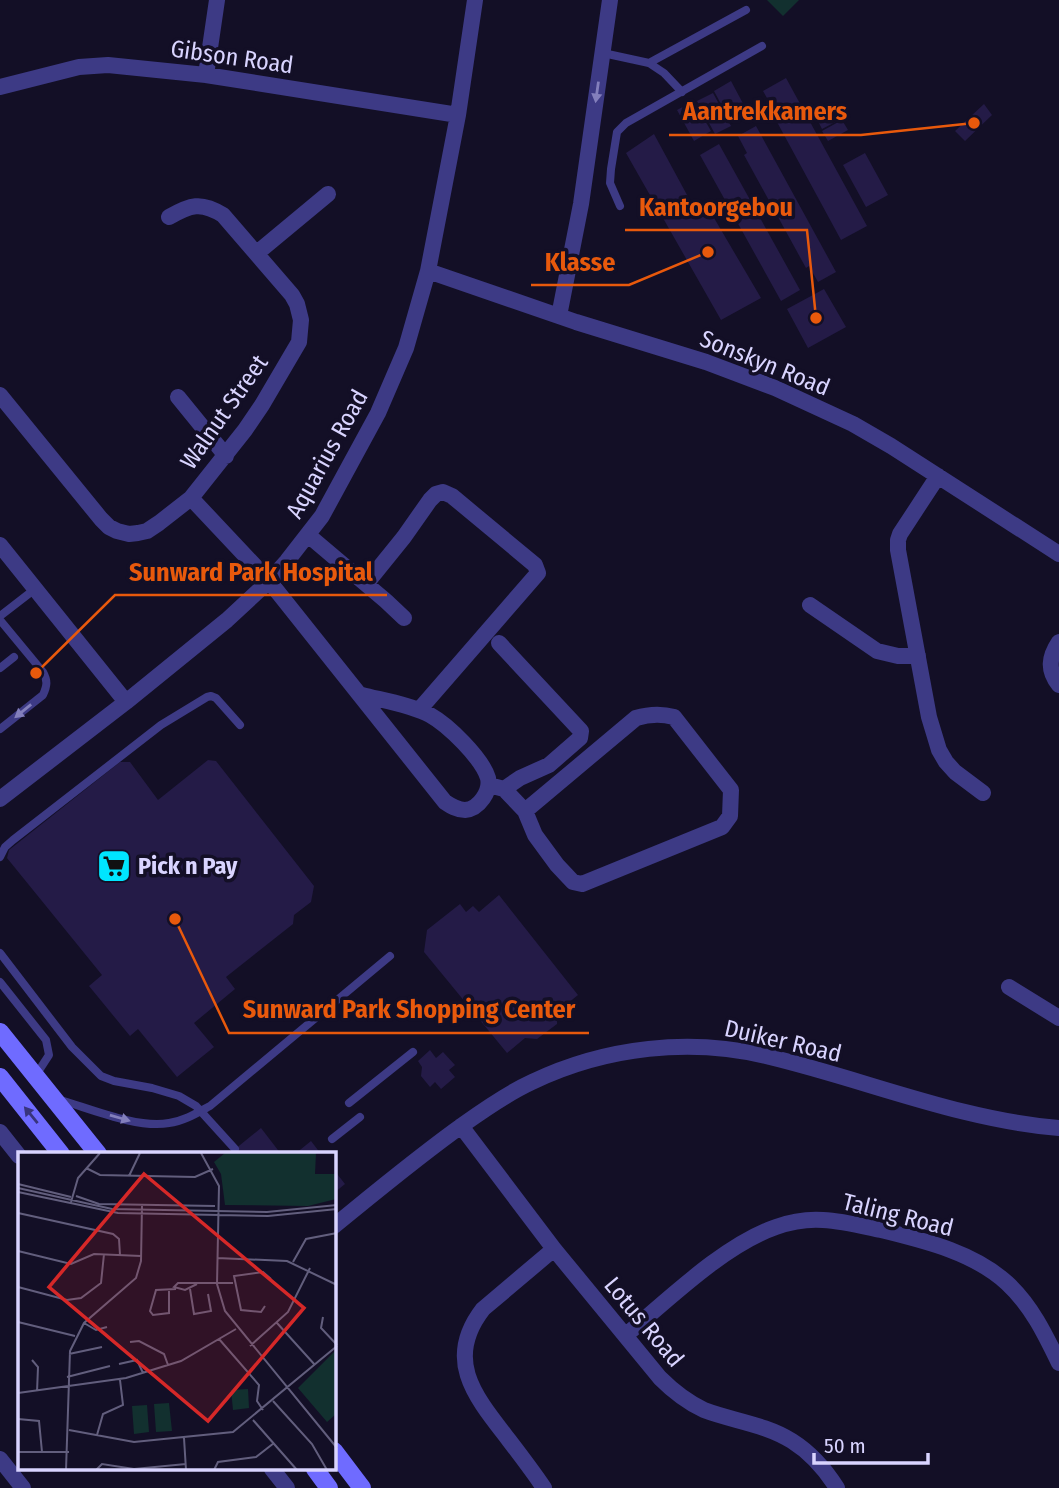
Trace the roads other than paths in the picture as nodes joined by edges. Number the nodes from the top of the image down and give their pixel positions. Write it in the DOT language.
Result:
graph roads {
  1 [pos="217,0"];
  2 [pos="475,0"];
  3 [pos="610,0"];
  4 [pos="746,10"];
  5 [pos="762,47"];
  6 [pos="603,53"];
  7 [pos="649,63"];
  8 [pos="206,75"];
  9 [pos="0,87"];
  10 [pos="682,92"];
  11 [pos="458,116"];
  12 [pos="327,194"];
  13 [pos="620,206"];
  14 [pos="169,217"];
  15 [pos="257,253"];
  16 [pos="428,271"];
  17 [pos="558,316"];
  18 [pos="0,395"];
  19 [pos="178,397"];
  20 [pos="226,456"];
  21 [pos="937,476"];
  22 [pos="191,498"];
  23 [pos="308,535"];
  24 [pos="0,545"];
  25 [pos="1059,554"];
  26 [pos="269,581"];
  27 [pos="366,584"];
  28 [pos="35,589"];
  29 [pos="810,605"];
  30 [pos="0,618"];
  31 [pos="404,618"];
  32 [pos="1059,642"];
  33 [pos="499,643"];
  34 [pos="918,656"];
  35 [pos="14,657"];
  36 [pos="0,668"];
  37 [pos="1059,685"];
  38 [pos="362,695"];
  39 [pos="126,702"];
  40 [pos="419,710"];
  41 [pos="240,724"];
  42 [pos="0,729"];
  43 [pos="497,787"];
  44 [pos="983,793"];
  45 [pos="0,799"];
  46 [pos="526,811"];
  47 [pos="0,858"];
  48 [pos="0,953"];
  49 [pos="390,956"];
  50 [pos="0,982"];
  51 [pos="1009,987"];
  52 [pos="1059,1018"];
  53 [pos="0,1032"];
  54 [pos="413,1052"];
  55 [pos="35,1076"];
  56 [pos="0,1077"];
  57 [pos="54,1099"];
  58 [pos="349,1103"];
  59 [pos="201,1111"];
  60 [pos="360,1117"];
  61 [pos="461,1126"];
  62 [pos="1059,1128"];
  63 [pos="0,1132"];
  64 [pos="332,1139"];
  65 [pos="235,1149"];
  66 [pos="59,1152"];
  67 [pos="96,1152"];
  68 [pos="18,1155"];
  69 [pos="336,1224"];
  70 [pos="554,1249"];
  71 [pos="626,1335"];
  72 [pos="1059,1363"];
  73 [pos="336,1454"];
  74 [pos="0,1459"];
  75 [pos="273,1470"];
  76 [pos="315,1470"];
  77 [pos="23,1488"];
  78 [pos="287,1488"];
  79 [pos="329,1488"];
  80 [pos="362,1488"];
  81 [pos="544,1488"];
  82 [pos="837,1488"];
  1 -- 8 [label="street"];
  2 -- 11 [label="street, Aquarius Road"];
  3 -- 6 [label="street"];
  4 -- 7 [label="lane"];
  5 -- 10 [label="lane"];
  6 -- 7 [label="lane"];
  6 -- 17 [label="street, one-way"];
  7 -- 10 [label="lane"];
  8 -- 9 [label="street, Gibson Road"];
  8 -- 11 [label="street, Gibson Road"];
  10 -- 13 [label="lane"];
  11 -- 16 [label="street, Aquarius Road"];
  12 -- 15 [label="street"];
  14 -- 15 [label="street, Walnut Street"];
  15 -- 20 [label="street, Walnut Street"];
  16 -- 17 [label="street, Sonskyn Road"];
  16 -- 23 [label="street, Aquarius Road"];
  17 -- 21 [label="street, Sonskyn Road"];
  18 -- 22 [label="street, Walnut Street"];
  19 -- 20 [label="street"];
  20 -- 22 [label="street, Walnut Street"];
  21 -- 25 [label="street, Sonskyn Road"];
  21 -- 34 [label="street"];
  22 -- 26 [label="street"];
  23 -- 26 [label="street, Aquarius Road"];
  23 -- 27 [label="street"];
  24 -- 28 [label="street"];
  26 -- 38 [label="street"];
  26 -- 39 [label="street, Aquarius Road"];
  27 -- 31 [label="street"];
  27 -- 40 [label="street"];
  28 -- 30 [label="lane"];
  28 -- 39 [label="street"];
  29 -- 34 [label="street"];
  30 -- 42 [label="lane, one-way"];
  32 -- 37 [label="street"];
  33 -- 43 [label="street"];
  34 -- 44 [label="street"];
  35 -- 36 [label="lane"];
  38 -- 40 [label="street"];
  38 -- 43 [label="street"];
  39 -- 45 [label="street, Aquarius Road"];
  40 -- 43 [label="street"];
  41 -- 47 [label="lane"];
  43 -- 46 [label="street"];
  46 -- 46 [label="street"];
  48 -- 59 [label="lane"];
  49 -- 59 [label="lane"];
  50 -- 55 [label="lane"];
  51 -- 52 [label="street"];
  53 -- 55 [label="street"];
  54 -- 58 [label="lane"];
  55 -- 57 [label="street"];
  66 -- 56 [label="street, one-way"];
  57 -- 59 [label="lane, one-way"];
  57 -- 67 [label="street"];
  59 -- 65 [label="lane"];
  60 -- 64 [label="lane"];
  61 -- 62 [label="street, Duiker Road"];
  61 -- 69 [label="street, Duiker Road"];
  61 -- 70 [label="street, Lotus Road"];
  63 -- 68 [label="street"];
  70 -- 71 [label="street, Lotus Road"];
  70 -- 81 [label="street"];
  71 -- 72 [label="street, Taling Road"];
  71 -- 82 [label="street, Lotus Road"];
  73 -- 80 [label="street"];
  74 -- 77 [label="street"];
  75 -- 78 [label="street"];
  76 -- 79 [label="street"];
}
